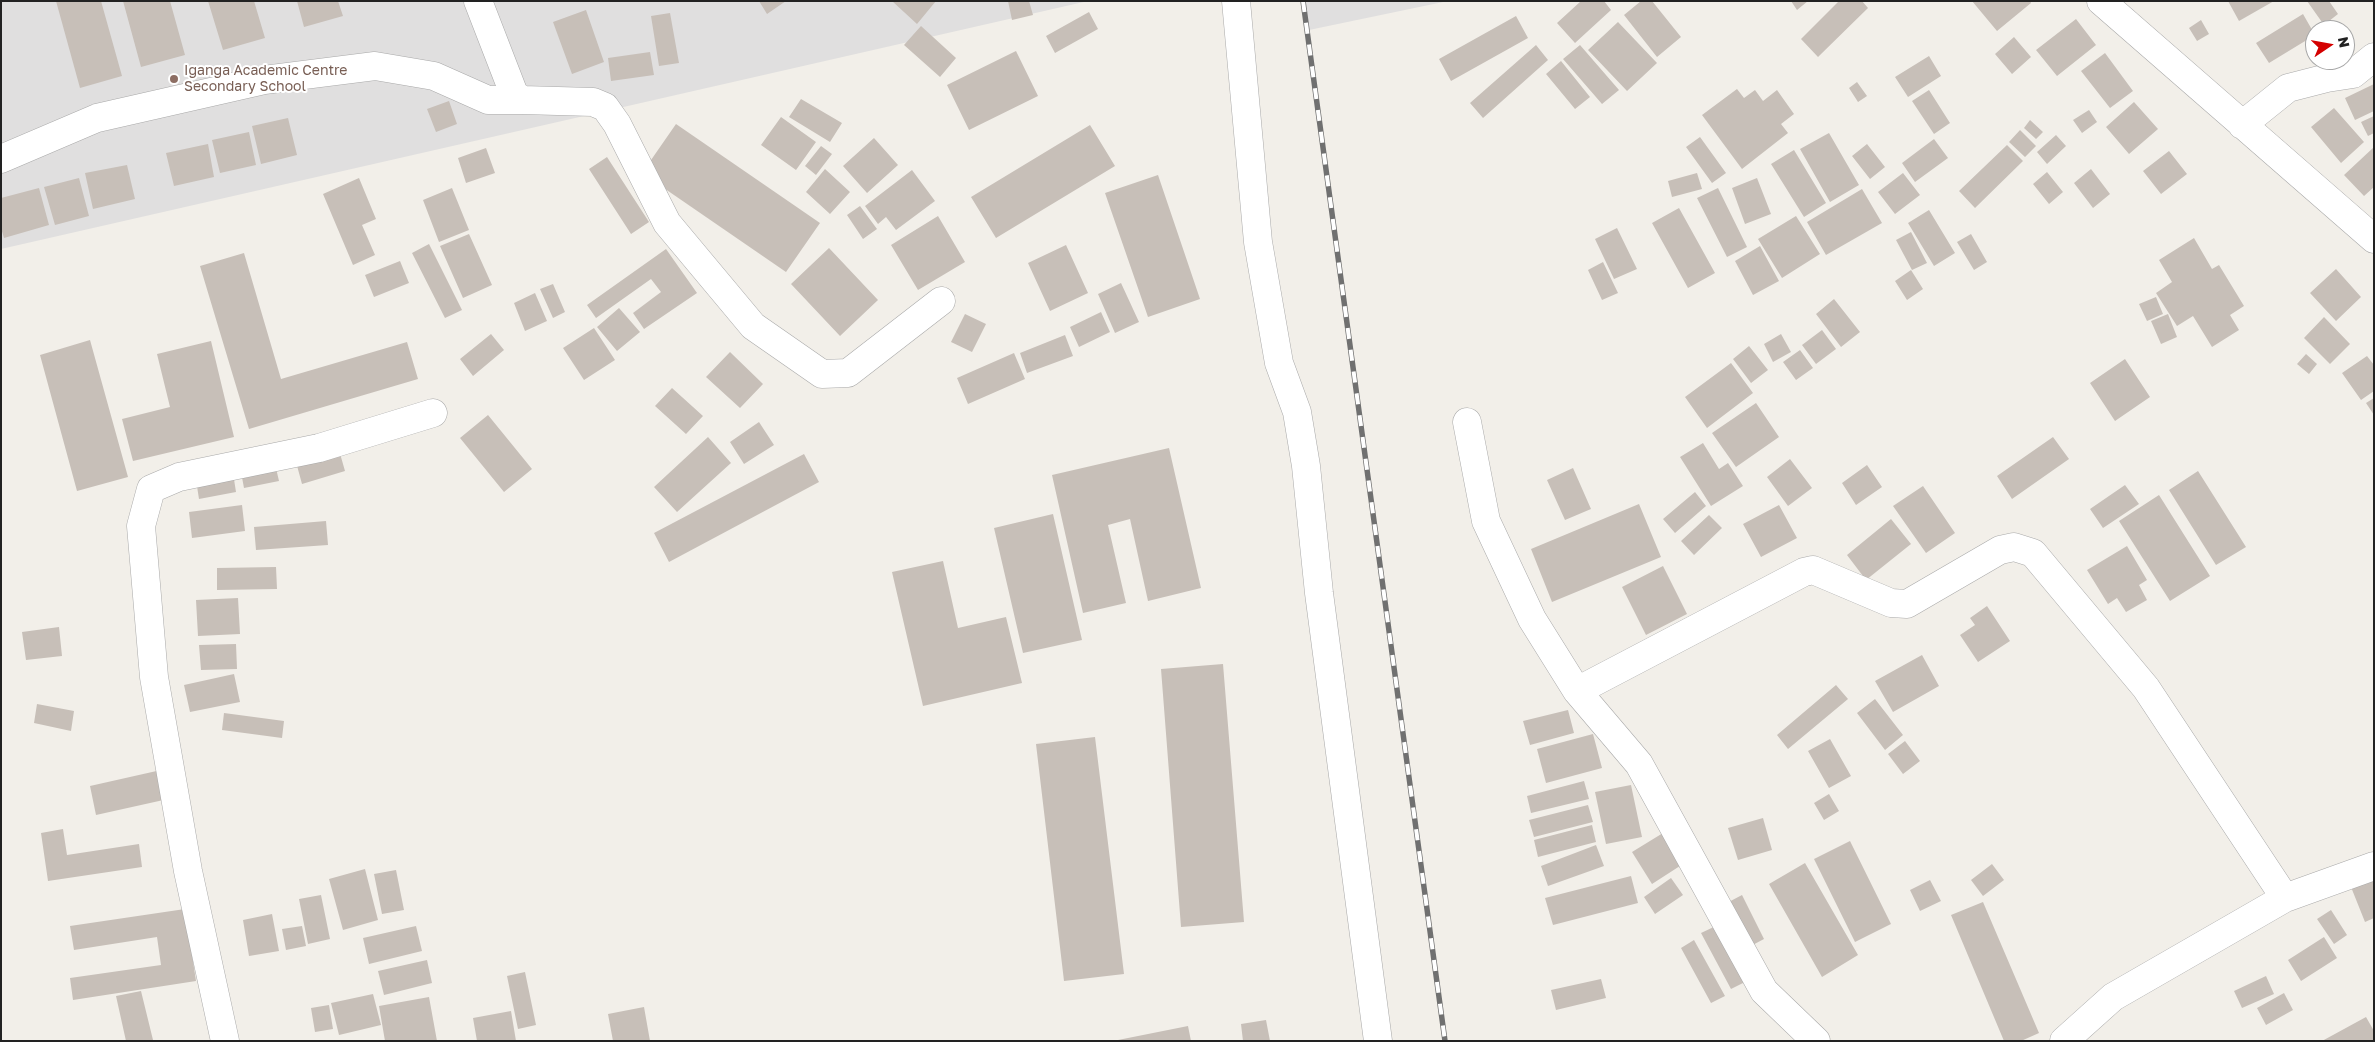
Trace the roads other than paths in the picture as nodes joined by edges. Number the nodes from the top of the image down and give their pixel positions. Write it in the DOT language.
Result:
graph roads {
  1 [pos="478,1"];
  2 [pos="1236,1"];
  3 [pos="2101,1"];
  4 [pos="2374,57"];
  5 [pos="522,100"];
  6 [pos="2242,125"];
  7 [pos="1,159"];
  8 [pos="2374,240"];
  9 [pos="941,301"];
  10 [pos="433,414"];
  11 [pos="1467,422"];
  12 [pos="1577,691"];
  13 [pos="2374,866"];
  14 [pos="2285,898"];
  15 [pos="226,1041"];
  16 [pos="1378,1041"];
  17 [pos="1816,1041"];
  18 [pos="2064,1041"];
  1 -- 5 [label="street"];
  2 -- 16 [label="street"];
  3 -- 6 [label="street"];
  4 -- 6 [label="street"];
  5 -- 7 [label="street"];
  5 -- 9 [label="street"];
  6 -- 8 [label="street"];
  10 -- 15 [label="street"];
  11 -- 12 [label="street"];
  12 -- 14 [label="street"];
  12 -- 17 [label="street"];
  13 -- 14 [label="street"];
  14 -- 18 [label="street"];
}
